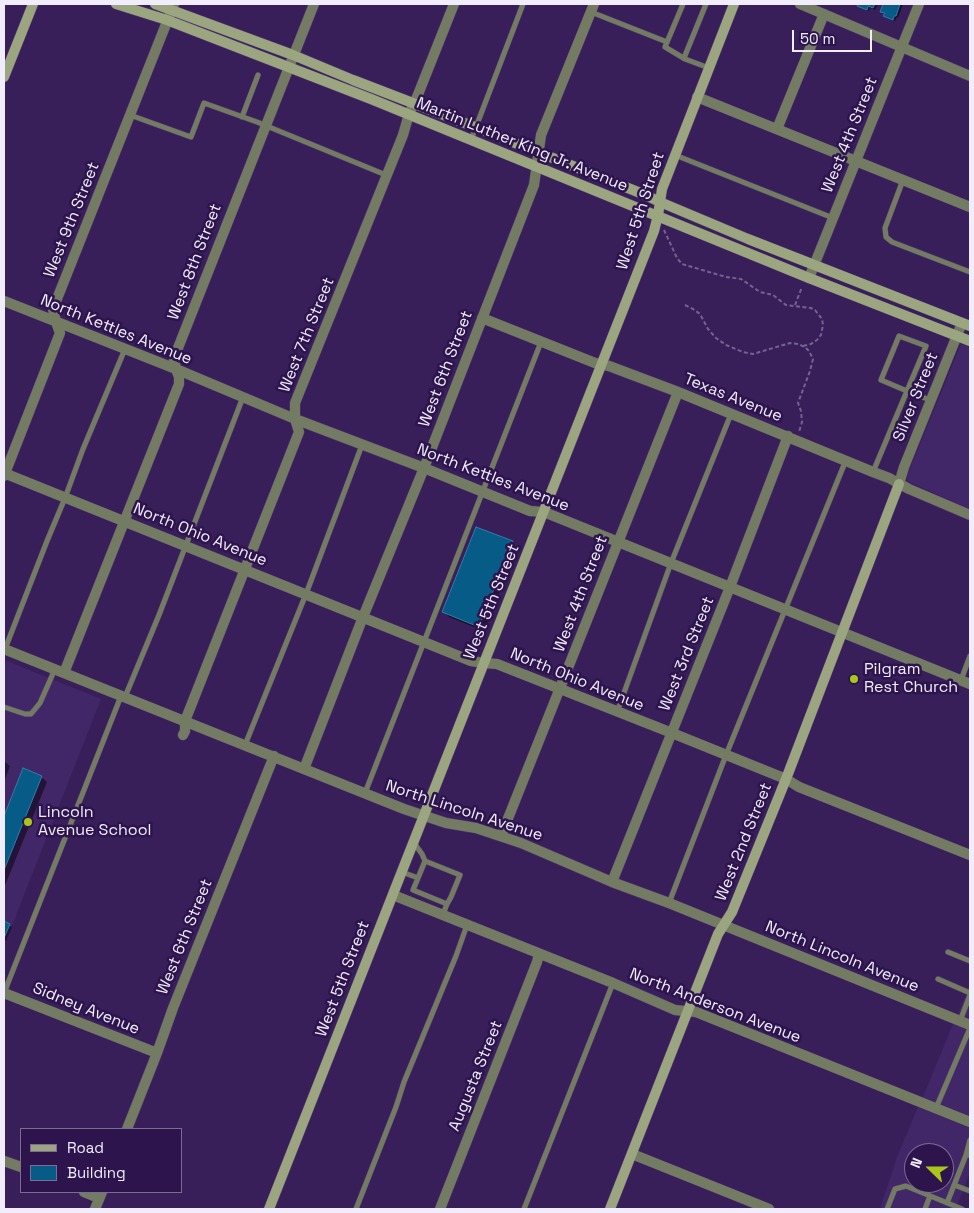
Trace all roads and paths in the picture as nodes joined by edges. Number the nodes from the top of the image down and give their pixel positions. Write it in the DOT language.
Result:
graph roads {
  1 [pos="33,4"];
  2 [pos="116,4"];
  3 [pos="155,4"];
  4 [pos="314,4"];
  5 [pos="454,4"];
  6 [pos="522,4"];
  7 [pos="682,4"];
  8 [pos="706,4"];
  9 [pos="734,4"];
  10 [pos="800,4"];
  11 [pos="919,4"];
  12 [pos="172,7"];
  13 [pos="592,8"];
  14 [pos="824,14"];
  15 [pos="168,20"];
  16 [pos="667,42"];
  17 [pos="902,47"];
  18 [pos="293,55"];
  19 [pos="684,58"];
  20 [pos="288,67"];
  21 [pos="709,68"];
  22 [pos="258,76"];
  23 [pos="970,76"];
  24 [pos="4,77"];
  25 [pos="697,97"];
  26 [pos="415,103"];
  27 [pos="409,114"];
  28 [pos="129,115"];
  29 [pos="242,117"];
  30 [pos="265,126"];
  31 [pos="476,127"];
  32 [pos="777,129"];
  33 [pos="470,140"];
  34 [pos="539,152"];
  35 [pos="675,155"];
  36 [pos="856,161"];
  37 [pos="536,167"];
  38 [pos="387,176"];
  39 [pos="903,180"];
  40 [pos="660,202"];
  41 [pos="970,207"];
  42 [pos="658,215"];
  43 [pos="833,218"];
  44 [pos="664,229"];
  45 [pos="814,264"];
  46 [pos="970,272"];
  47 [pos="807,280"];
  48 [pos="4,301"];
  49 [pos="685,305"];
  50 [pos="795,305"];
  51 [pos="482,318"];
  52 [pos="56,322"];
  53 [pos="966,324"];
  54 [pos="957,336"];
  55 [pos="970,341"];
  56 [pos="541,342"];
  57 [pos="803,346"];
  58 [pos="125,349"];
  59 [pos="602,364"];
  60 [pos="176,369"];
  61 [pos="908,391"];
  62 [pos="678,392"];
  63 [pos="243,397"];
  64 [pos="931,400"];
  65 [pos="731,413"];
  66 [pos="295,419"];
  67 [pos="799,432"];
  68 [pos="788,436"];
  69 [pos="362,444"];
  70 [pos="846,460"];
  71 [pos="424,468"];
  72 [pos="873,472"];
  73 [pos="4,474"];
  74 [pos="899,484"];
  75 [pos="483,492"];
  76 [pos="65,498"];
  77 [pos="544,512"];
  78 [pos="970,515"];
  79 [pos="125,522"];
  80 [pos="617,542"];
  81 [pos="185,546"];
  82 [pos="671,563"];
  83 [pos="245,570"];
  84 [pos="730,587"];
  85 [pos="306,594"];
  86 [pos="785,609"];
  87 [pos="363,617"];
  88 [pos="842,633"];
  89 [pos="424,642"];
  90 [pos="4,649"];
  91 [pos="970,656"];
  92 [pos="484,663"];
  93 [pos="60,671"];
  94 [pos="966,682"];
  95 [pos="560,690"];
  96 [pos="123,696"];
  97 [pos="4,707"];
  98 [pos="617,712"];
  99 [pos="185,721"];
  100 [pos="672,733"];
  101 [pos="183,735"];
  102 [pos="245,745"];
  103 [pos="726,755"];
  104 [pos="274,756"];
  105 [pos="304,769"];
  106 [pos="786,779"];
  107 [pos="365,793"];
  108 [pos="425,815"];
  109 [pos="501,836"];
  110 [pos="414,842"];
  111 [pos="970,855"];
  112 [pos="425,860"];
  113 [pos="402,872"];
  114 [pos="418,878"];
  115 [pos="612,882"];
  116 [pos="392,895"];
  117 [pos="424,895"];
  118 [pos="669,903"];
  119 [pos="447,904"];
  120 [pos="420,906"];
  121 [pos="442,915"];
  122 [pos="467,925"];
  123 [pos="724,925"];
  124 [pos="948,952"];
  125 [pos="539,954"];
  126 [pos="970,961"];
  127 [pos="938,979"];
  128 [pos="613,983"];
  129 [pos="4,993"];
  130 [pos="970,996"];
  131 [pos="688,1011"];
  132 [pos="960,1021"];
  133 [pos="970,1027"];
  134 [pos="157,1053"];
  135 [pos="936,1108"];
  136 [pos="970,1122"];
  137 [pos="127,1128"];
  138 [pos="970,1140"];
  139 [pos="632,1154"];
  140 [pos="968,1155"];
  141 [pos="4,1161"];
  142 [pos="20,1167"];
  143 [pos="954,1185"];
  144 [pos="970,1191"];
  145 [pos="950,1193"];
  146 [pos="100,1195"];
  147 [pos="930,1196"];
  148 [pos="946,1203"];
  149 [pos="95,1209"];
  150 [pos="269,1209"];
  151 [pos="356,1209"];
  152 [pos="440,1209"];
  153 [pos="524,1209"];
  154 [pos="610,1209"];
  155 [pos="769,1209"];
  156 [pos="887,1209"];
  157 [pos="924,1209"];
  158 [pos="962,1209"];
  1 -- 24 [label="street"];
  2 -- 15 [label="street, Martin Luther King Jr. Avenue"];
  3 -- 12 [label="street, Martin Luther King Jr. Avenue"];
  4 -- 18 [label="street, West 8th Street"];
  5 -- 26 [label="street, West 7th Street"];
  6 -- 31 [label="lane"];
  7 -- 16 [label="lane"];
  8 -- 19 [label="lane"];
  9 -- 21 [label="street, West 5th Street"];
  10 -- 14 [label="street"];
  11 -- 17 [label="street, West 4th Street"];
  12 -- 15 [label="street, West 9th Street"];
  12 -- 18 [label="street, Martin Luther King Jr. Avenue"];
  13 -- 16 [label="lane"];
  13 -- 34 [label="street, West 6th Street"];
  14 -- 17 [label="street"];
  14 -- 32 [label="street"];
  15 -- 20 [label="street, Martin Luther King Jr. Avenue"];
  15 -- 28 [label="street, West 9th Street"];
  16 -- 19 [label="lane"];
  17 -- 23 [label="street"];
  17 -- 36 [label="street, West 4th Street"];
  18 -- 20 [label="street, West 8th Street"];
  18 -- 26 [label="street, Martin Luther King Jr. Avenue"];
  19 -- 21 [label="lane"];
  20 -- 27 [label="street, Martin Luther King Jr. Avenue"];
  20 -- 30 [label="street, West 8th Street"];
  21 -- 25 [label="street, West 5th Street"];
  22 -- 29 [label="lane"];
  25 -- 32 [label="street"];
  25 -- 35 [label="street, West 5th Street"];
  26 -- 27 [label="street, West 7th Street"];
  26 -- 31 [label="street, Martin Luther King Jr. Avenue"];
  27 -- 33 [label="street, Martin Luther King Jr. Avenue"];
  27 -- 38 [label="street, West 7th Street"];
  28 -- 29 [label="lane"];
  28 -- 52 [label="street, West 9th Street"];
  29 -- 30 [label="lane"];
  30 -- 38 [label="lane"];
  30 -- 60 [label="street, West 8th Street"];
  31 -- 33 [label="lane"];
  31 -- 34 [label="street, Martin Luther King Jr. Avenue"];
  32 -- 36 [label="street"];
  33 -- 37 [label="street, Martin Luther King Jr. Avenue"];
  34 -- 37 [label="street, West 6th Street"];
  34 -- 40 [label="street, Martin Luther King Jr. Avenue"];
  35 -- 40 [label="street, West 5th Street"];
  35 -- 43 [label="lane"];
  36 -- 39 [label="street"];
  36 -- 43 [label="street, West 4th Street"];
  37 -- 42 [label="street, Martin Luther King Jr. Avenue"];
  37 -- 51 [label="street, West 6th Street"];
  38 -- 66 [label="street, West 7th Street"];
  39 -- 41 [label="street"];
  39 -- 46 [label="lane"];
  40 -- 42 [label="street, West 5th Street"];
  40 -- 45 [label="street, Martin Luther King Jr. Avenue"];
  42 -- 47 [label="street, Martin Luther King Jr. Avenue"];
  42 -- 59 [label="street, West 5th Street"];
  43 -- 45 [label="street, West 4th Street"];
  44 -- 50 [label="path"];
  45 -- 47 [label="street, West 4th Street"];
  45 -- 53 [label="street, Martin Luther King Jr. Avenue"];
  47 -- 50 [label="path"];
  47 -- 54 [label="street, Martin Luther King Jr. Avenue"];
  48 -- 52 [label="street, North Kettles Avenue"];
  49 -- 57 [label="path"];
  50 -- 57 [label="path"];
  51 -- 56 [label="street, Texas Avenue"];
  51 -- 71 [label="street, West 6th Street"];
  52 -- 58 [label="street, North Kettles Avenue"];
  52 -- 73 [label="street, West 9th Street"];
  53 -- 54 [label="street, Silver Street"];
  54 -- 55 [label="street, Martin Luther King Jr. Avenue"];
  54 -- 64 [label="street, Silver Street"];
  56 -- 59 [label="street, Texas Avenue"];
  56 -- 75 [label="lane"];
  57 -- 67 [label="path"];
  58 -- 60 [label="street, North Kettles Avenue"];
  58 -- 76 [label="lane"];
  59 -- 62 [label="street, Texas Avenue"];
  59 -- 77 [label="street, West 5th Street"];
  60 -- 63 [label="street, North Kettles Avenue"];
  60 -- 79 [label="street, West 8th Street"];
  61 -- 61 [label="lane"];
  61 -- 64 [label="lane"];
  61 -- 72 [label="lane"];
  62 -- 65 [label="street, Texas Avenue"];
  62 -- 80 [label="street, West 4th Street"];
  63 -- 66 [label="street, North Kettles Avenue"];
  63 -- 81 [label="lane"];
  64 -- 74 [label="street, Silver Street"];
  65 -- 68 [label="street, Texas Avenue"];
  65 -- 82 [label="lane"];
  66 -- 69 [label="street, North Kettles Avenue"];
  66 -- 83 [label="street, West 7th Street"];
  68 -- 70 [label="street, Texas Avenue"];
  68 -- 84 [label="street, West 3rd Street"];
  69 -- 71 [label="street, North Kettles Avenue"];
  69 -- 85 [label="lane"];
  70 -- 72 [label="street, Texas Avenue"];
  70 -- 86 [label="lane"];
  71 -- 75 [label="street, North Kettles Avenue"];
  71 -- 87 [label="street, West 6th Street"];
  72 -- 74 [label="street, Texas Avenue"];
  73 -- 76 [label="street, North Ohio Avenue"];
  74 -- 78 [label="street, Texas Avenue"];
  74 -- 88 [label="street, West 2nd Street"];
  75 -- 77 [label="street, North Kettles Avenue"];
  75 -- 89 [label="lane"];
  76 -- 79 [label="street, North Ohio Avenue"];
  76 -- 90 [label="lane"];
  77 -- 80 [label="street, North Kettles Avenue"];
  77 -- 92 [label="street, West 5th Street"];
  79 -- 81 [label="street, North Ohio Avenue"];
  79 -- 93 [label="street, West 8th Street"];
  80 -- 82 [label="street, North Kettles Avenue"];
  80 -- 95 [label="street, West 4th Street"];
  81 -- 83 [label="street, North Ohio Avenue"];
  81 -- 96 [label="lane"];
  82 -- 84 [label="street, North Kettles Avenue"];
  82 -- 98 [label="lane"];
  83 -- 85 [label="street, North Ohio Avenue"];
  83 -- 99 [label="street, West 7th Street"];
  84 -- 86 [label="street, North Kettles Avenue"];
  84 -- 100 [label="street, West 3rd Street"];
  85 -- 87 [label="street, North Ohio Avenue"];
  85 -- 102 [label="lane"];
  86 -- 88 [label="street, North Kettles Avenue"];
  86 -- 103 [label="lane"];
  87 -- 89 [label="street, North Ohio Avenue"];
  87 -- 105 [label="street, West 6th Street"];
  88 -- 94 [label="street, North Kettles Avenue"];
  88 -- 106 [label="street, West 2nd Street"];
  89 -- 92 [label="street, North Ohio Avenue"];
  89 -- 107 [label="lane"];
  90 -- 93 [label="street, North Lincoln Avenue"];
  91 -- 94 [label="lane"];
  92 -- 95 [label="street, North Ohio Avenue"];
  92 -- 108 [label="street, West 5th Street"];
  93 -- 96 [label="street, North Lincoln Avenue"];
  93 -- 97 [label="lane"];
  95 -- 98 [label="street, North Ohio Avenue"];
  95 -- 109 [label="street, West 4th Street"];
  96 -- 99 [label="street, North Lincoln Avenue"];
  96 -- 129 [label="lane"];
  98 -- 100 [label="street, North Ohio Avenue"];
  99 -- 101 [label="street, West 7th Street"];
  99 -- 102 [label="street, North Lincoln Avenue"];
  100 -- 103 [label="street, North Ohio Avenue"];
  100 -- 115 [label="street, West 3rd Street"];
  102 -- 104 [label="street, North Lincoln Avenue"];
  103 -- 106 [label="street, North Ohio Avenue"];
  103 -- 118 [label="lane"];
  104 -- 105 [label="street, North Lincoln Avenue"];
  104 -- 134 [label="street, West 6th Street"];
  105 -- 107 [label="street, North Lincoln Avenue"];
  106 -- 111 [label="street, North Ohio Avenue"];
  106 -- 123 [label="street, West 2nd Street"];
  107 -- 108 [label="street, North Lincoln Avenue"];
  108 -- 109 [label="street, North Lincoln Avenue"];
  108 -- 110 [label="street, West 5th Street"];
  109 -- 115 [label="street, North Lincoln Avenue"];
  110 -- 112 [label="lane"];
  110 -- 113 [label="street, West 5th Street"];
  112 -- 114 [label="lane"];
  112 -- 119 [label="lane"];
  113 -- 114 [label="lane"];
  113 -- 116 [label="street, West 5th Street"];
  114 -- 117 [label="lane"];
  115 -- 118 [label="street, North Lincoln Avenue"];
  116 -- 120 [label="street, North Anderson Avenue"];
  116 -- 150 [label="street, West 5th Street"];
  117 -- 119 [label="lane"];
  117 -- 120 [label="lane"];
  118 -- 123 [label="street, North Lincoln Avenue"];
  119 -- 121 [label="lane"];
  120 -- 121 [label="street, North Anderson Avenue"];
  121 -- 122 [label="street, North Anderson Avenue"];
  122 -- 125 [label="street, North Anderson Avenue"];
  122 -- 151 [label="lane"];
  123 -- 131 [label="street, West 2nd Street"];
  123 -- 132 [label="street, North Lincoln Avenue"];
  124 -- 126 [label="lane"];
  125 -- 128 [label="street, North Anderson Avenue"];
  125 -- 152 [label="street, Augusta Street"];
  127 -- 130 [label="lane"];
  128 -- 131 [label="street, North Anderson Avenue"];
  128 -- 153 [label="lane"];
  129 -- 134 [label="street, Sidney Avenue"];
  130 -- 132 [label="lane"];
  131 -- 135 [label="street, North Anderson Avenue"];
  131 -- 139 [label="street, West 2nd Street"];
  132 -- 133 [label="street, North Lincoln Avenue"];
  133 -- 135 [label="lane"];
  134 -- 137 [label="street, West 6th Street"];
  135 -- 136 [label="street, North Anderson Avenue"];
  138 -- 140 [label="lane"];
  139 -- 154 [label="street, West 2nd Street"];
  139 -- 155 [label="street"];
  140 -- 143 [label="lane"];
  141 -- 142 [label="street"];
  143 -- 144 [label="lane"];
  145 -- 148 [label="lane"];
  146 -- 149 [label="street"];
  147 -- 148 [label="lane"];
  147 -- 156 [label="lane"];
  147 -- 157 [label="lane"];
  148 -- 158 [label="lane"];
}
